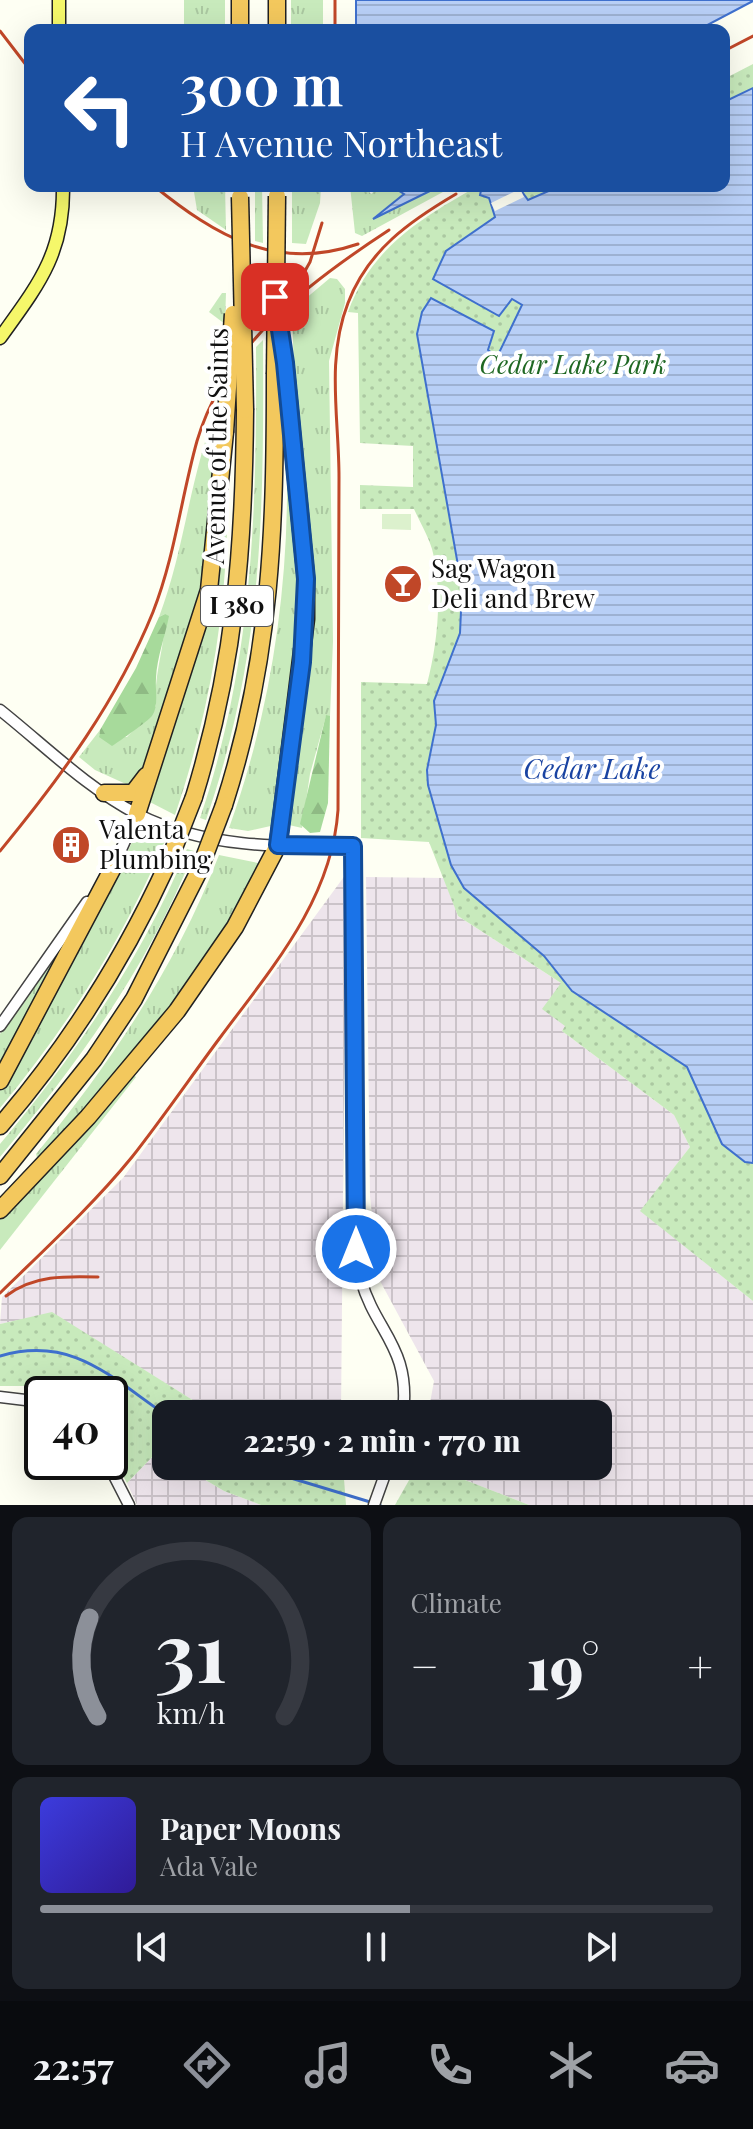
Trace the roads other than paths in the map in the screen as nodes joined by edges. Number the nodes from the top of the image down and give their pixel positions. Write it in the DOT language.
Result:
graph roads {
  1 [pos="59,0"];
  2 [pos="240,0"];
  3 [pos="277,0"];
  4 [pos="59,24"];
  5 [pos="240,24"];
  6 [pos="277,24"];
  7 [pos="62,192"];
  8 [pos="240,192"];
  9 [pos="277,192"];
  10 [pos="240,249"];
  11 [pos="0,338"];
  12 [pos="280,368"];
  13 [pos="0,710"];
  14 [pos="152,764"];
  15 [pos="104,793"];
  16 [pos="137,814"];
  17 [pos="278,845"];
  18 [pos="117,860"];
  19 [pos="0,1026"];
  20 [pos="0,1081"];
  21 [pos="0,1126"];
  22 [pos="0,1176"];
  23 [pos="0,1210"];
  24 [pos="0,1397"];
  25 [pos="24,1400"];
  26 [pos="403,1400"];
  27 [pos="116,1480"];
  28 [pos="383,1480"];
  29 [pos="129,1505"];
  30 [pos="374,1505"];
  1 -- 4 [label="main road"];
  2 -- 5 [label="highway"];
  3 -- 6 [label="highway"];
  7 -- 11 [label="main road"];
  8 -- 10 [label="highway, Avenue of the Saints / I 380, bridge"];
  9 -- 12 [label="highway, I 380, bridge"];
  10 -- 14 [label="highway, bridge"];
  10 -- 21 [label="highway, Avenue of the Saints / I 380, bridge"];
  12 -- 17 [label="highway"];
  12 -- 22 [label="highway, I 380, bridge"];
  13 -- 15 [label="street"];
  14 -- 15 [label="highway"];
  14 -- 16 [label="highway"];
  15 -- 16 [label="street"];
  16 -- 17 [label="street"];
  16 -- 18 [label="street"];
  17 -- 23 [label="highway"];
  17 -- 26 [label="street"];
  18 -- 19 [label="street"];
  18 -- 20 [label="highway"];
  24 -- 25 [label="street"];
  27 -- 29 [label="street"];
  28 -- 30 [label="street"];
}
